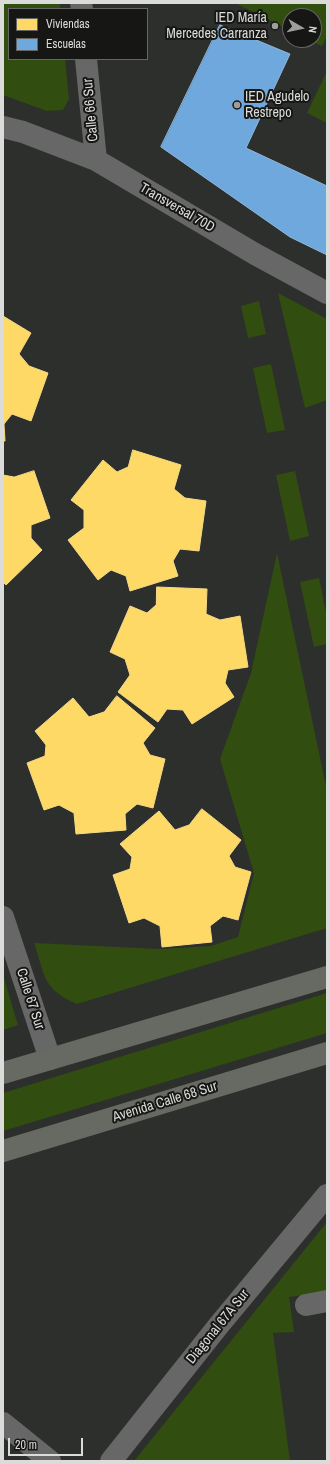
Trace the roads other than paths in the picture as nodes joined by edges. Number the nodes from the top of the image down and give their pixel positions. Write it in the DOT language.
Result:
graph roads {
  1 [pos="86,60"];
  2 [pos="13,129"];
  3 [pos="96,160"];
  4 [pos="327,293"];
  5 [pos="3,917"];
  6 [pos="327,977"];
  7 [pos="327,1053"];
  8 [pos="50,1059"];
  9 [pos="3,1074"];
  10 [pos="3,1151"];
  11 [pos="327,1194"];
  12 [pos="327,1301"];
  13 [pos="306,1305"];
  14 [pos="3,1423"];
  15 [pos="50,1461"];
  16 [pos="111,1461"];
  1 -- 3 [label="street, Calle 66 Sur"];
  2 -- 3 [label="street, Transversal 70D"];
  3 -- 4 [label="street, Transversal 70D"];
  5 -- 8 [label="street, Calle 67 Sur"];
  6 -- 8 [label="main road"];
  7 -- 10 [label="main road, Avenida Calle 68 Sur"];
  8 -- 9 [label="main road"];
  11 -- 16 [label="street, Diagonal 67A Sur"];
  12 -- 13 [label="street"];
  14 -- 15 [label="street"];
}
